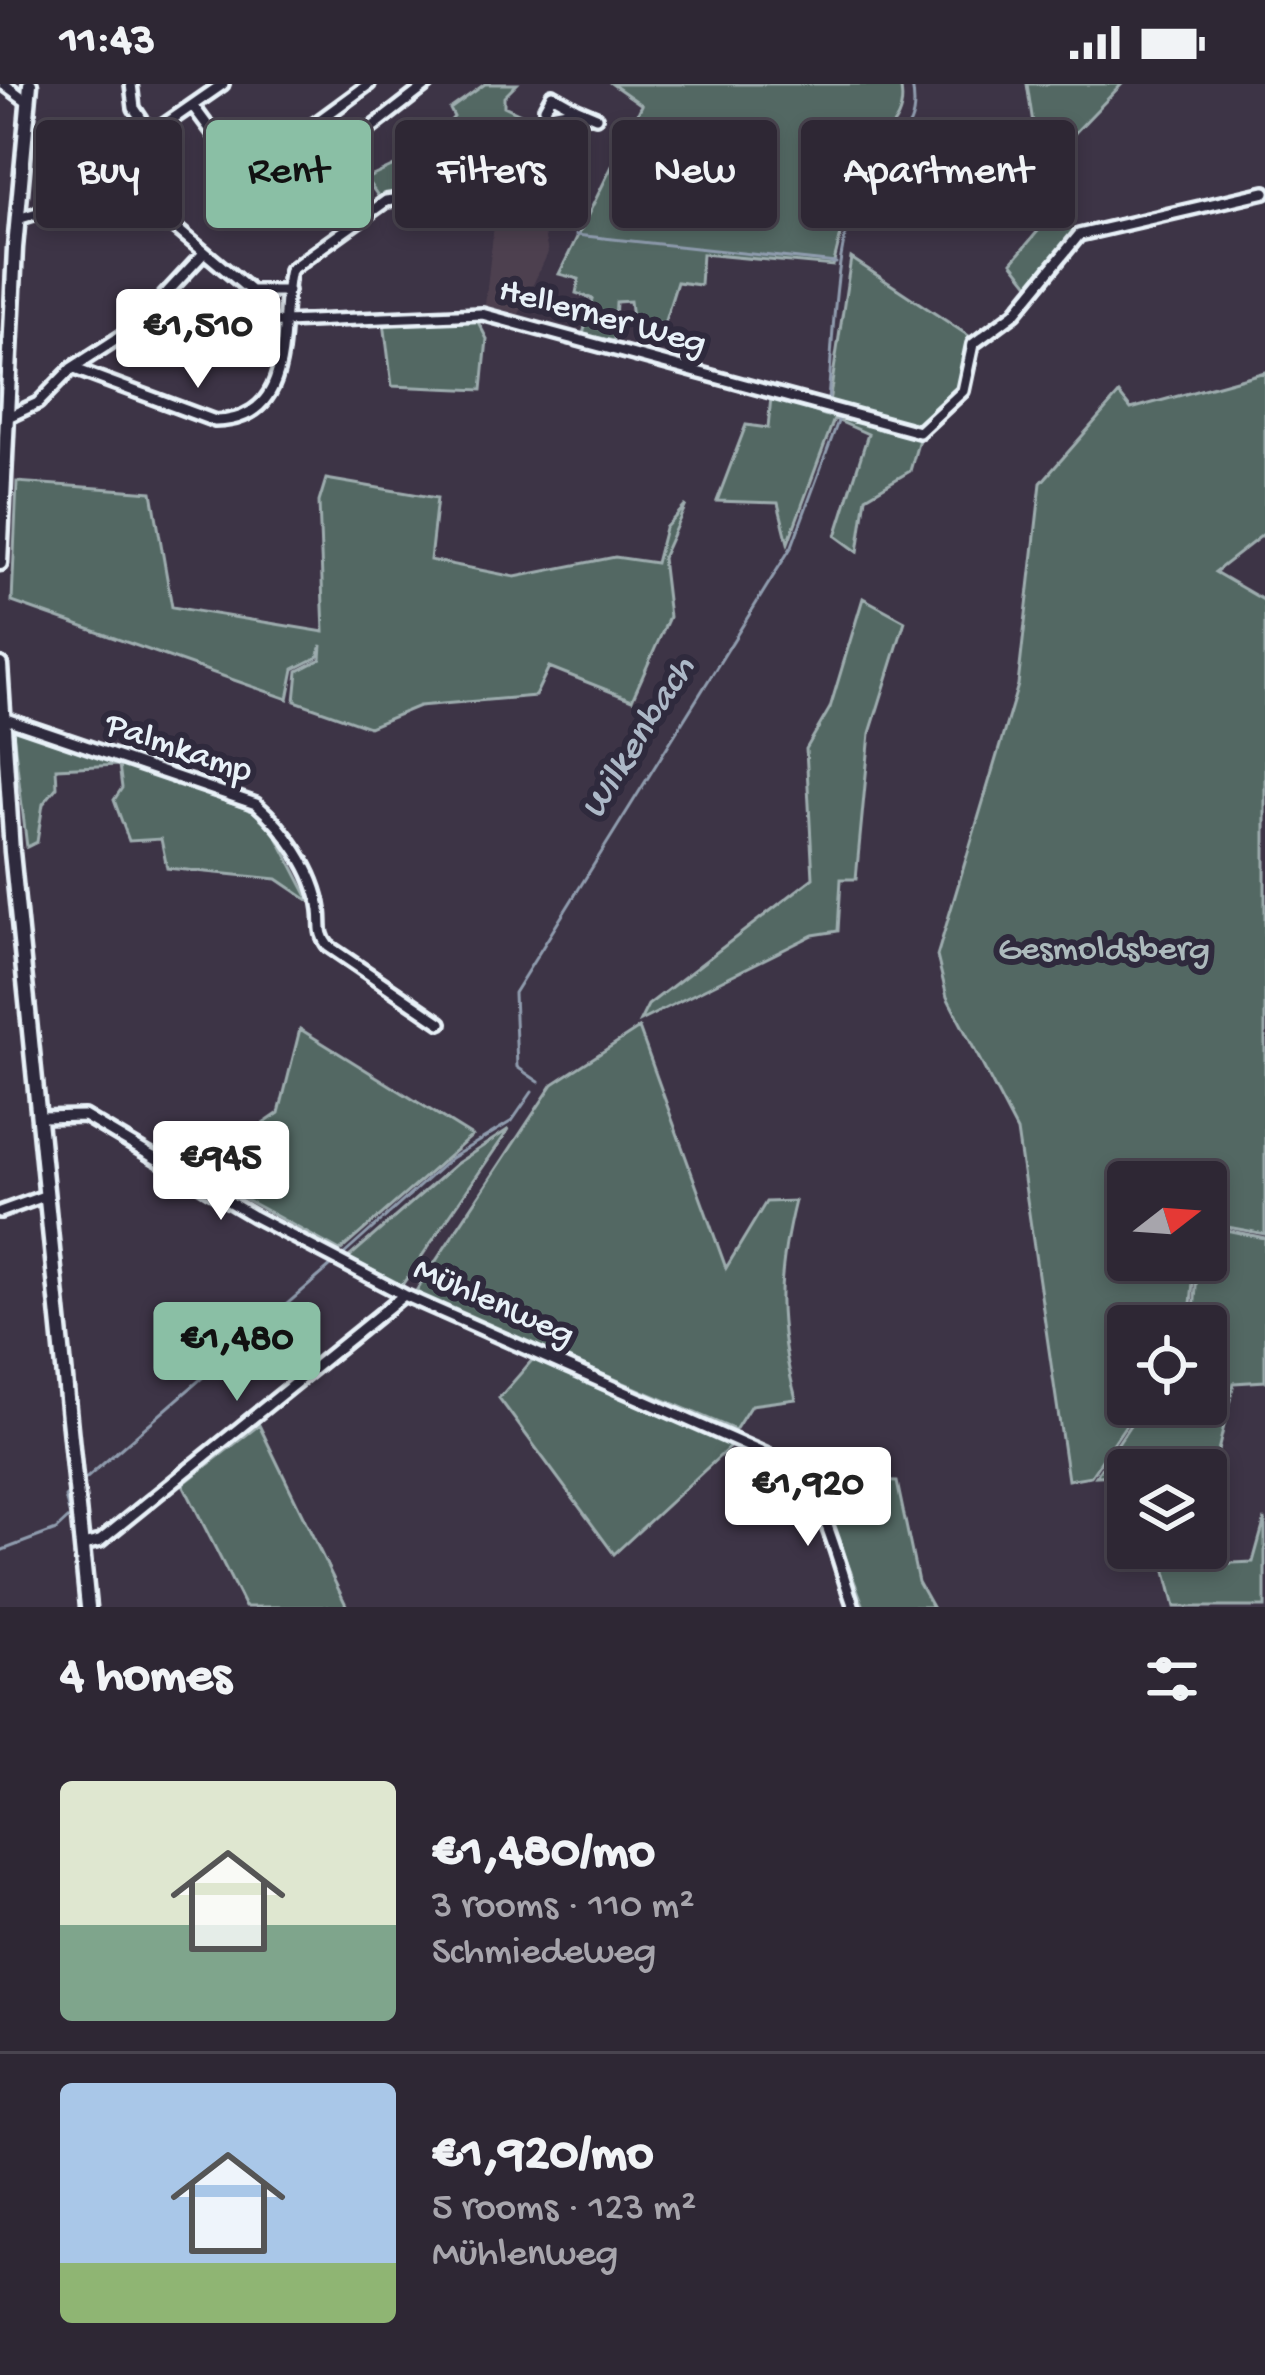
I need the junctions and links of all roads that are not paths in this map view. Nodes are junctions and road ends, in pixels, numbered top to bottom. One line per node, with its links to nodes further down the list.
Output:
1 (4, 84): 7 (street)
2 (30, 84): 7 (street)
3 (131, 84): 13 (street)
4 (223, 84): 8 (street)
5 (369, 84): 10 (street)
6 (428, 84): 19 (street)
7 (27, 101): 23 (street)
8 (193, 106): 14 (street); 18 (street)
9 (577, 109): 11 (street); 11 (street); 12 (street)
10 (327, 115): 15 (street); 16 (street)
11 (546, 115): 17 (street)
12 (596, 117)
13 (142, 120)
14 (173, 120)
15 (320, 120)
16 (331, 120)
17 (547, 120)
18 (206, 123)
19 (371, 129)
20 (1265, 191): 27 (street, Hellerner Weg)
21 (395, 200): 26 (street)
22 (36, 208): 23 (street)
23 (18, 219): 30 (street)
24 (175, 228): 25 (street)
25 (204, 253): 26 (street); 28 (street)
26 (288, 291): 27 (street)
27 (289, 319): 28 (street, Hellerner Weg); 29 (street)
28 (134, 328): 29 (street, Hellerner Weg)
29 (72, 368): 30 (street, Hellerner Weg)
30 (5, 424): 31 (street)
31 (0, 563)
32 (0, 664): 33 (street)
33 (1, 718): 34 (street); 35 (street, Palmkamp)
34 (3, 775): 36 (street)
35 (441, 1023)
36 (40, 1117): 37 (street); 39 (street, Mühlenweg)
37 (47, 1195): 38 (street); 40 (street)
38 (0, 1212)
39 (404, 1295): 40 (street); 42 (street, Mühlenweg)
40 (83, 1545): 41 (street)
41 (88, 1607)
42 (854, 1607)

